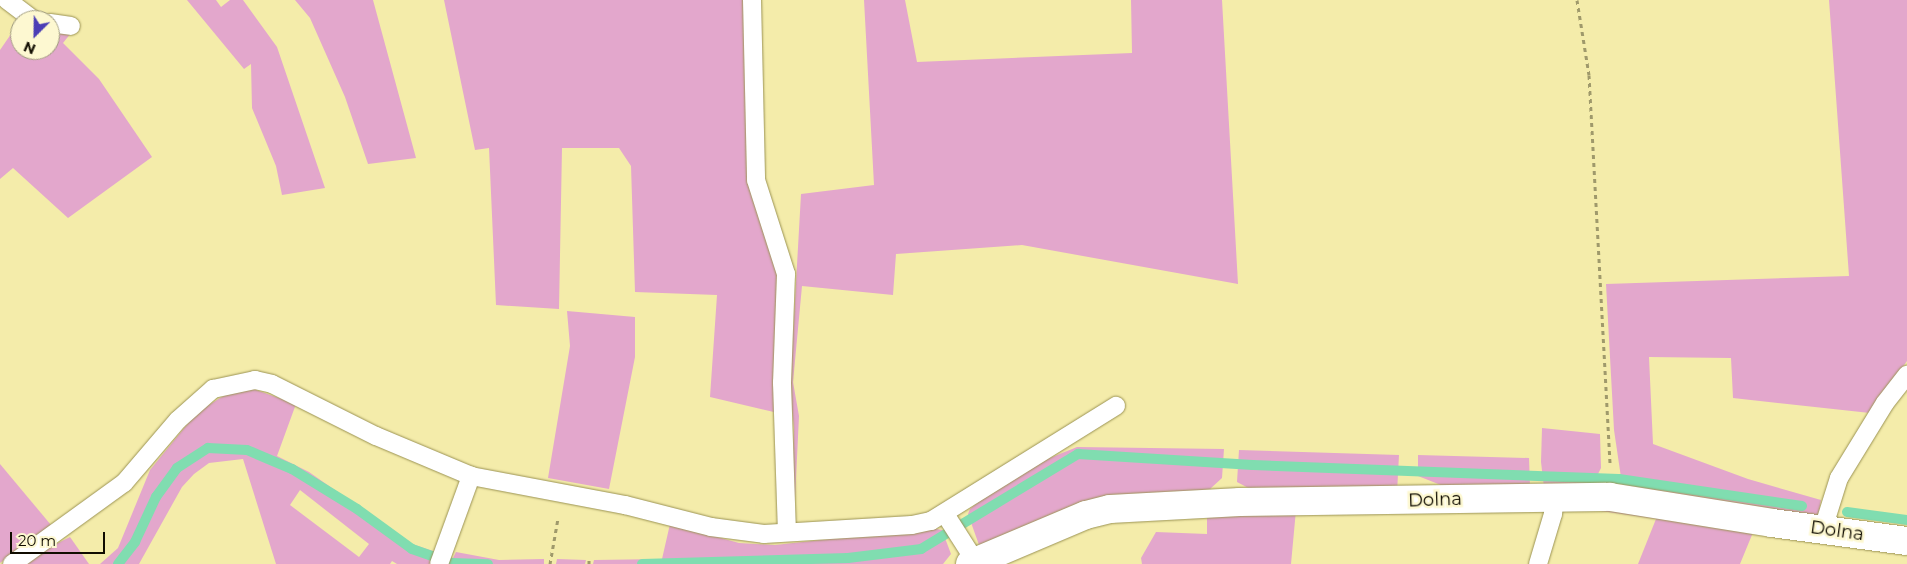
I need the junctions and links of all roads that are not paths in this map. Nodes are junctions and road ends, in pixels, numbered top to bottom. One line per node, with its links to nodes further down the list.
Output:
1 (7, 0): 3 (lane)
2 (752, 0): 12 (lane)
3 (20, 10)
4 (60, 24): 5 (lane)
5 (71, 26)
6 (1907, 375): 11 (lane)
7 (1116, 406): 10 (lane)
8 (471, 476): 12 (lane); 15 (lane); 16 (lane)
9 (1555, 495): 11 (street, Dolna); 14 (street, Dolna); 17 (lane)
10 (945, 514): 12 (lane); 14 (lane)
11 (1823, 529): 13 (street, Dolna)
12 (787, 532)
13 (1907, 541)
14 (972, 559)
15 (12, 564)
16 (439, 564)
17 (1538, 564)

